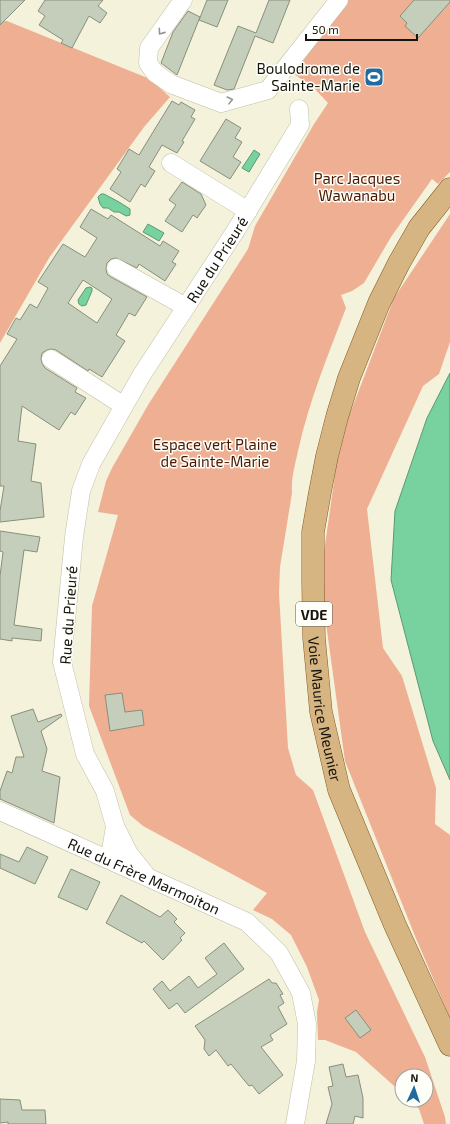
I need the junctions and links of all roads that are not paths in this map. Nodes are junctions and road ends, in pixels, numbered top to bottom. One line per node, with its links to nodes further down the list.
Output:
1 (183, 0): 2 (street, one-way to 2)
2 (339, 0)
3 (299, 109): 6 (street, Rue du Prieuré)
4 (171, 162): 6 (street, Rue du Prieuré)
5 (450, 189): 15 (main road, Voie Maurice Meunier / VDE)
6 (248, 211): 8 (street, Rue du Prieuré)
7 (116, 268): 8 (street, Rue du Prieuré)
8 (186, 307): 10 (street, Rue du Prieuré)
9 (51, 359): 10 (street)
10 (124, 406): 12 (street, Rue du Prieuré)
11 (0, 811): 13 (street, Rue du Frère Marmoiton)
12 (115, 826): 13 (street, Rue du Prieuré); 14 (street, Rue du Prieuré)
13 (105, 858): 14 (street, Rue du Frère Marmoiton)
14 (149, 879): 16 (street, Rue du Frère Marmoiton)
15 (450, 1044)
16 (295, 1124)

